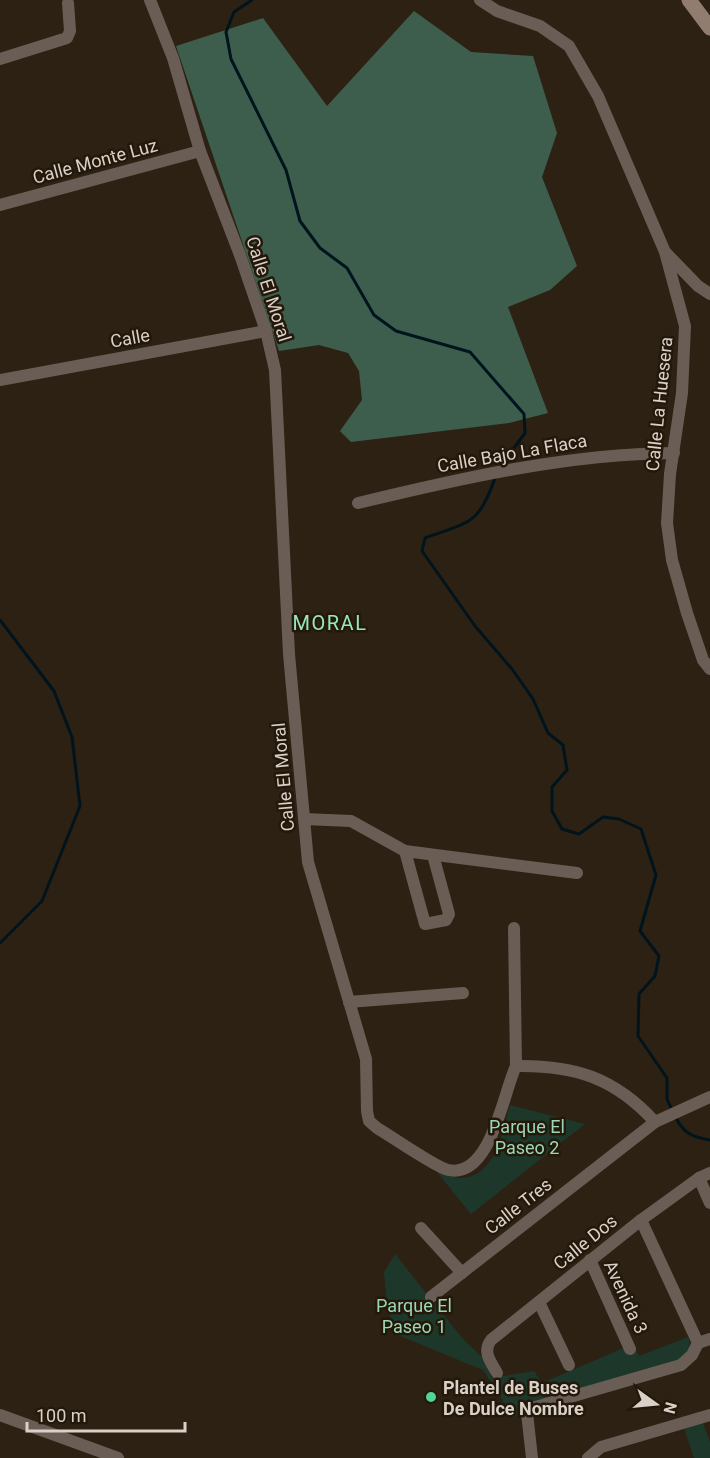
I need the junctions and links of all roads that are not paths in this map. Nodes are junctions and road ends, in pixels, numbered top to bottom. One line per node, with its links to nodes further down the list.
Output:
1 (150, 0): 7 (street, Calle El Moral)
2 (480, 0): 9 (street, Calle La Huesera)
3 (689, 0): 5 (main road)
4 (68, 3): 6 (street)
5 (710, 28)
6 (0, 59)
7 (200, 151): 8 (street, Calle Monte Luz); 11 (street, Calle El Moral)
8 (0, 205)
9 (665, 252): 10 (street); 13 (street, Calle La Huesera)
10 (710, 294)
11 (266, 331): 12 (street, Calle); 16 (street, Calle El Moral)
12 (0, 380)
13 (674, 453): 14 (street, Calle Bajo La Flaca); 15 (street, Calle La Huesera)
14 (358, 503)
15 (710, 669)
16 (304, 819): 17 (street); 22 (street, Calle El Moral)
17 (405, 851): 18 (street); 18 (street)
18 (434, 855): 19 (street)
19 (577, 873)
20 (514, 928): 23 (street)
21 (463, 993): 22 (street)
22 (349, 1002): 23 (street, Calle El Moral)
23 (516, 1066): 25 (street)
24 (710, 1097): 25 (street)
25 (655, 1122): 31 (street, Calle Tres)
26 (704, 1175): 27 (street); 28 (street, Calle Dos)
27 (710, 1203)
28 (641, 1220): 30 (street, Calle Dos); 34 (street)
29 (421, 1228): 31 (street)
30 (590, 1260): 33 (street, Calle Dos); 35 (street, Avenida 3)
31 (462, 1273): 32 (street, Calle Tres)
32 (431, 1297)
33 (539, 1302): 36 (street); 37 (street, Calle Dos)
34 (704, 1341): 41 (street)
35 (630, 1349)
36 (569, 1365)
37 (497, 1373)
38 (0, 1415): 40 (street)
39 (710, 1415): 42 (street)
40 (117, 1458)
41 (532, 1458)
42 (588, 1458)

